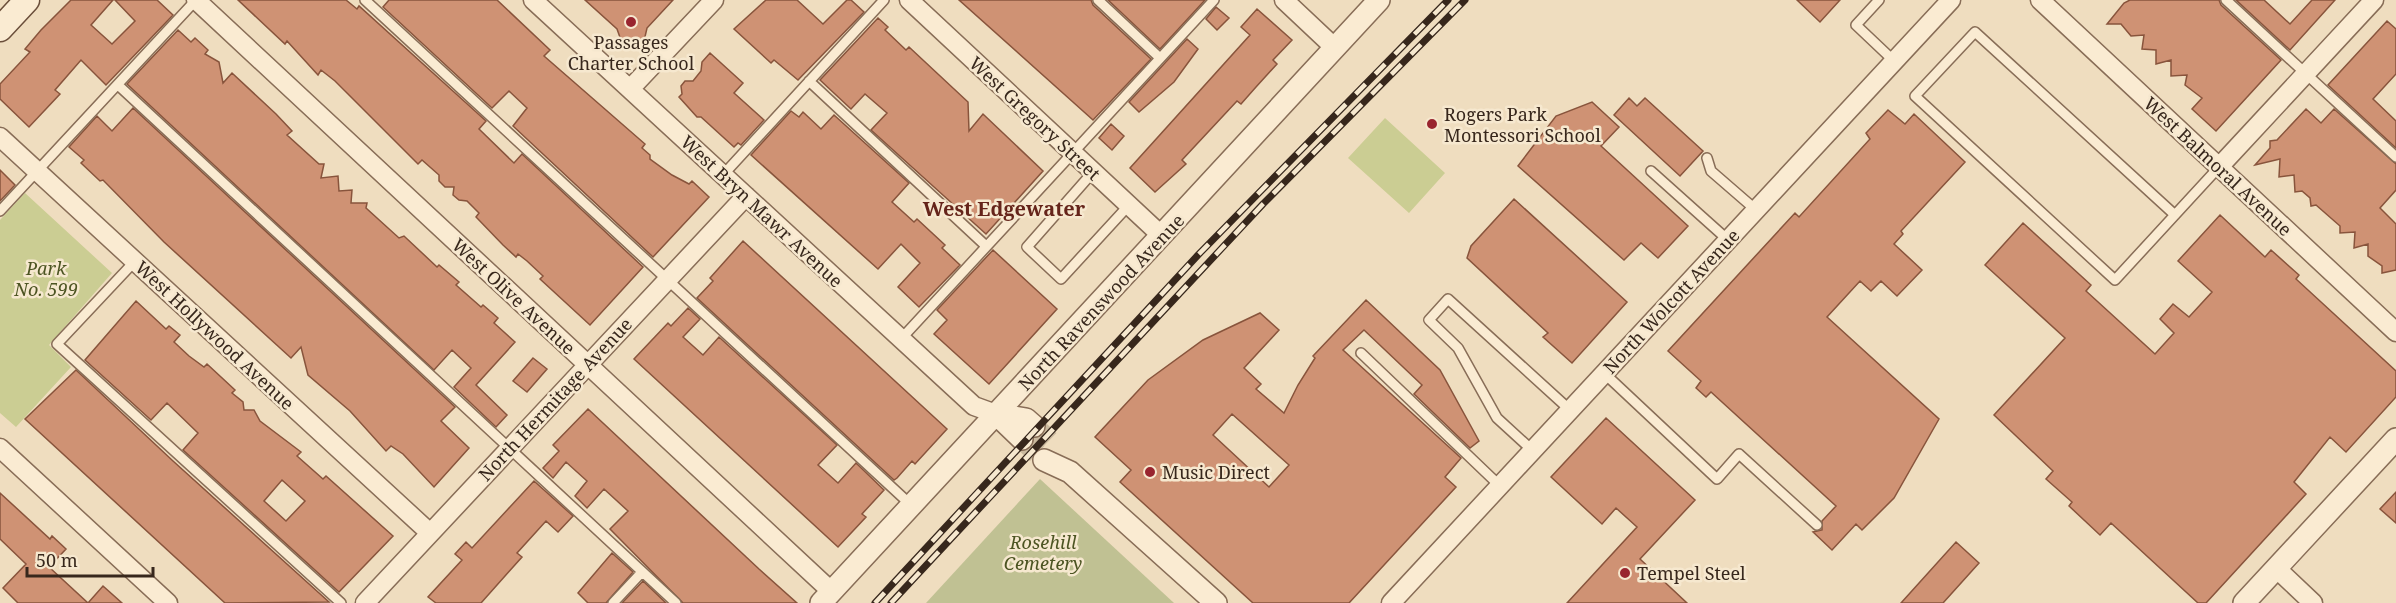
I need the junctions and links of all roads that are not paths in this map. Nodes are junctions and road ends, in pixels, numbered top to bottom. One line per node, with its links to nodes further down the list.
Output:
1 (27, 0): 17 (main road)
2 (196, 0): 23 (lane); 47 (street, West Olive Avenue)
3 (365, 0): 43 (lane)
4 (533, 0): 24 (street, West Bryn Mawr Avenue)
5 (714, 0): 24 (street)
6 (884, 0): 22 (lane)
7 (909, 0): 26 (street, West Gregory Street)
8 (1098, 0): 19 (lane)
9 (1214, 0): 19 (lane)
10 (1284, 0): 18 (street)
11 (1379, 0): 18 (street, North Ravenswood Avenue)
12 (1879, 0): 20 (lane)
13 (1951, 0): 20 (street, North Wolcott Avenue)
14 (2040, 0): 29 (street, West Balmoral Avenue)
15 (2226, 0): 21 (lane)
16 (2374, 0): 21 (street)
17 (0, 30)
18 (1335, 48): 39 (street, North Ravenswood Avenue)
19 (1160, 58): 26 (lane)
20 (1894, 61): 36 (street, North Wolcott Avenue)
21 (2306, 73): 27 (lane); 29 (street)
22 (809, 81): 33 (lane); 41 (lane)
23 (117, 85): 31 (lane); 54 (lane)
24 (630, 89): 33 (street, West Bryn Mawr Avenue)
25 (0, 137): 31 (street, West Hollywood Avenue)
26 (1073, 153): 32 (street, West Gregory Street); 41 (lane)
27 (2396, 157)
28 (1707, 158): 36 (lane)
29 (2219, 167): 38 (lane); 44 (street, West Balmoral Avenue)
30 (1651, 171): 40 (lane)
31 (37, 172): 37 (lane); 42 (street, West Hollywood Avenue)
32 (1093, 172): 35 (street, West Gregory Street); 35 (lane)
33 (723, 175): 34 (street, West Bryn Mawr Avenue)
34 (746, 196): 43 (street, North Hermitage Avenue); 45 (street, West Bryn Mawr Avenue)
35 (1129, 205): 39 (street, West Gregory Street)
36 (1756, 210): 40 (street, North Wolcott Avenue)
37 (0, 212)
38 (2175, 215): 38 (lane)
39 (1162, 236): 50 (street, North Ravenswood Avenue)
40 (1728, 240): 48 (street, North Wolcott Avenue)
41 (986, 246): 45 (lane)
42 (135, 261): 60 (street, West Hollywood Avenue); 65 (lane)
43 (667, 280): 47 (street, North Hermitage Avenue); 58 (lane)
44 (2396, 332)
45 (901, 339): 50 (street, West Bryn Mawr Avenue)
46 (1361, 352): 57 (lane)
47 (588, 365): 54 (street, North Hermitage Avenue); 63 (street, West Olive Avenue)
48 (1604, 373): 49 (street, North Wolcott Avenue); 59 (lane)
49 (1570, 410): 55 (street, North Wolcott Avenue); 55 (lane)
50 (996, 414): 51 (street, West Bryn Mawr Avenue); 58 (street, North Ravenswood Avenue)
51 (1028, 433)
52 (2396, 439): 61 (street)
53 (0, 448): 64 (street)
54 (509, 449): 60 (street, North Hermitage Avenue); 62 (lane)
55 (1532, 450): 57 (street, North Wolcott Avenue)
56 (1050, 454): 69 (street)
57 (1500, 486): 70 (street, North Wolcott Avenue)
58 (911, 505): 63 (street, North Ravenswood Avenue)
59 (1816, 525)
60 (430, 533): 66 (street, North Hermitage Avenue)
61 (2276, 568): 71 (street); 72 (street)
62 (642, 572): 67 (lane); 68 (lane)
63 (826, 597)
64 (168, 603)
65 (341, 603)
66 (364, 603)
67 (613, 603)
68 (676, 603)
69 (1216, 603)
70 (1391, 603)
71 (2244, 603)
72 (2313, 603)

